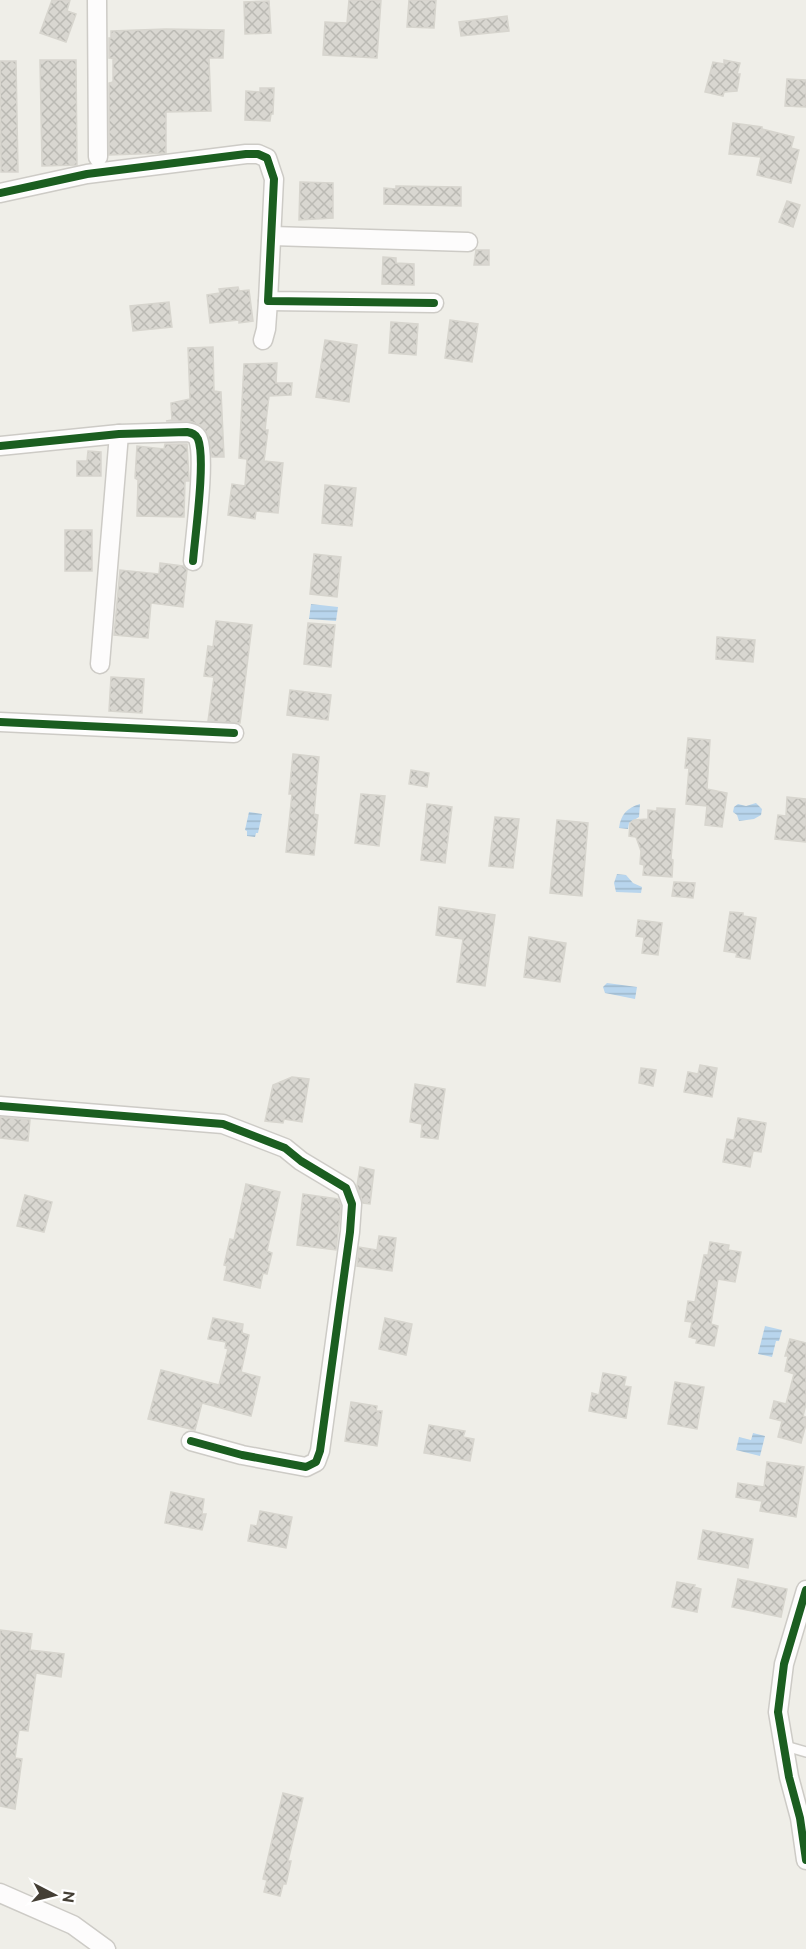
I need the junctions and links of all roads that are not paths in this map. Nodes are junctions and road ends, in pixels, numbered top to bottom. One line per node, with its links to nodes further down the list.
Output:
1 (97, 0): 2 (street)
2 (98, 157)
3 (0, 193): 4 (street)
4 (272, 236): 5 (street); 6 (street)
5 (468, 242)
6 (267, 301): 7 (street); 8 (street)
7 (434, 303)
8 (263, 340)
9 (119, 434): 10 (street); 11 (street); 12 (street)
10 (0, 446)
11 (193, 561)
12 (100, 664)
13 (0, 722): 14 (street)
14 (234, 733)
15 (0, 1106): 16 (street)
16 (191, 1442)
17 (806, 1590): 18 (street)
18 (782, 1745): 19 (lane); 20 (street)
19 (806, 1752)
20 (806, 1860)
21 (0, 1893): 22 (street)
22 (106, 1949)

